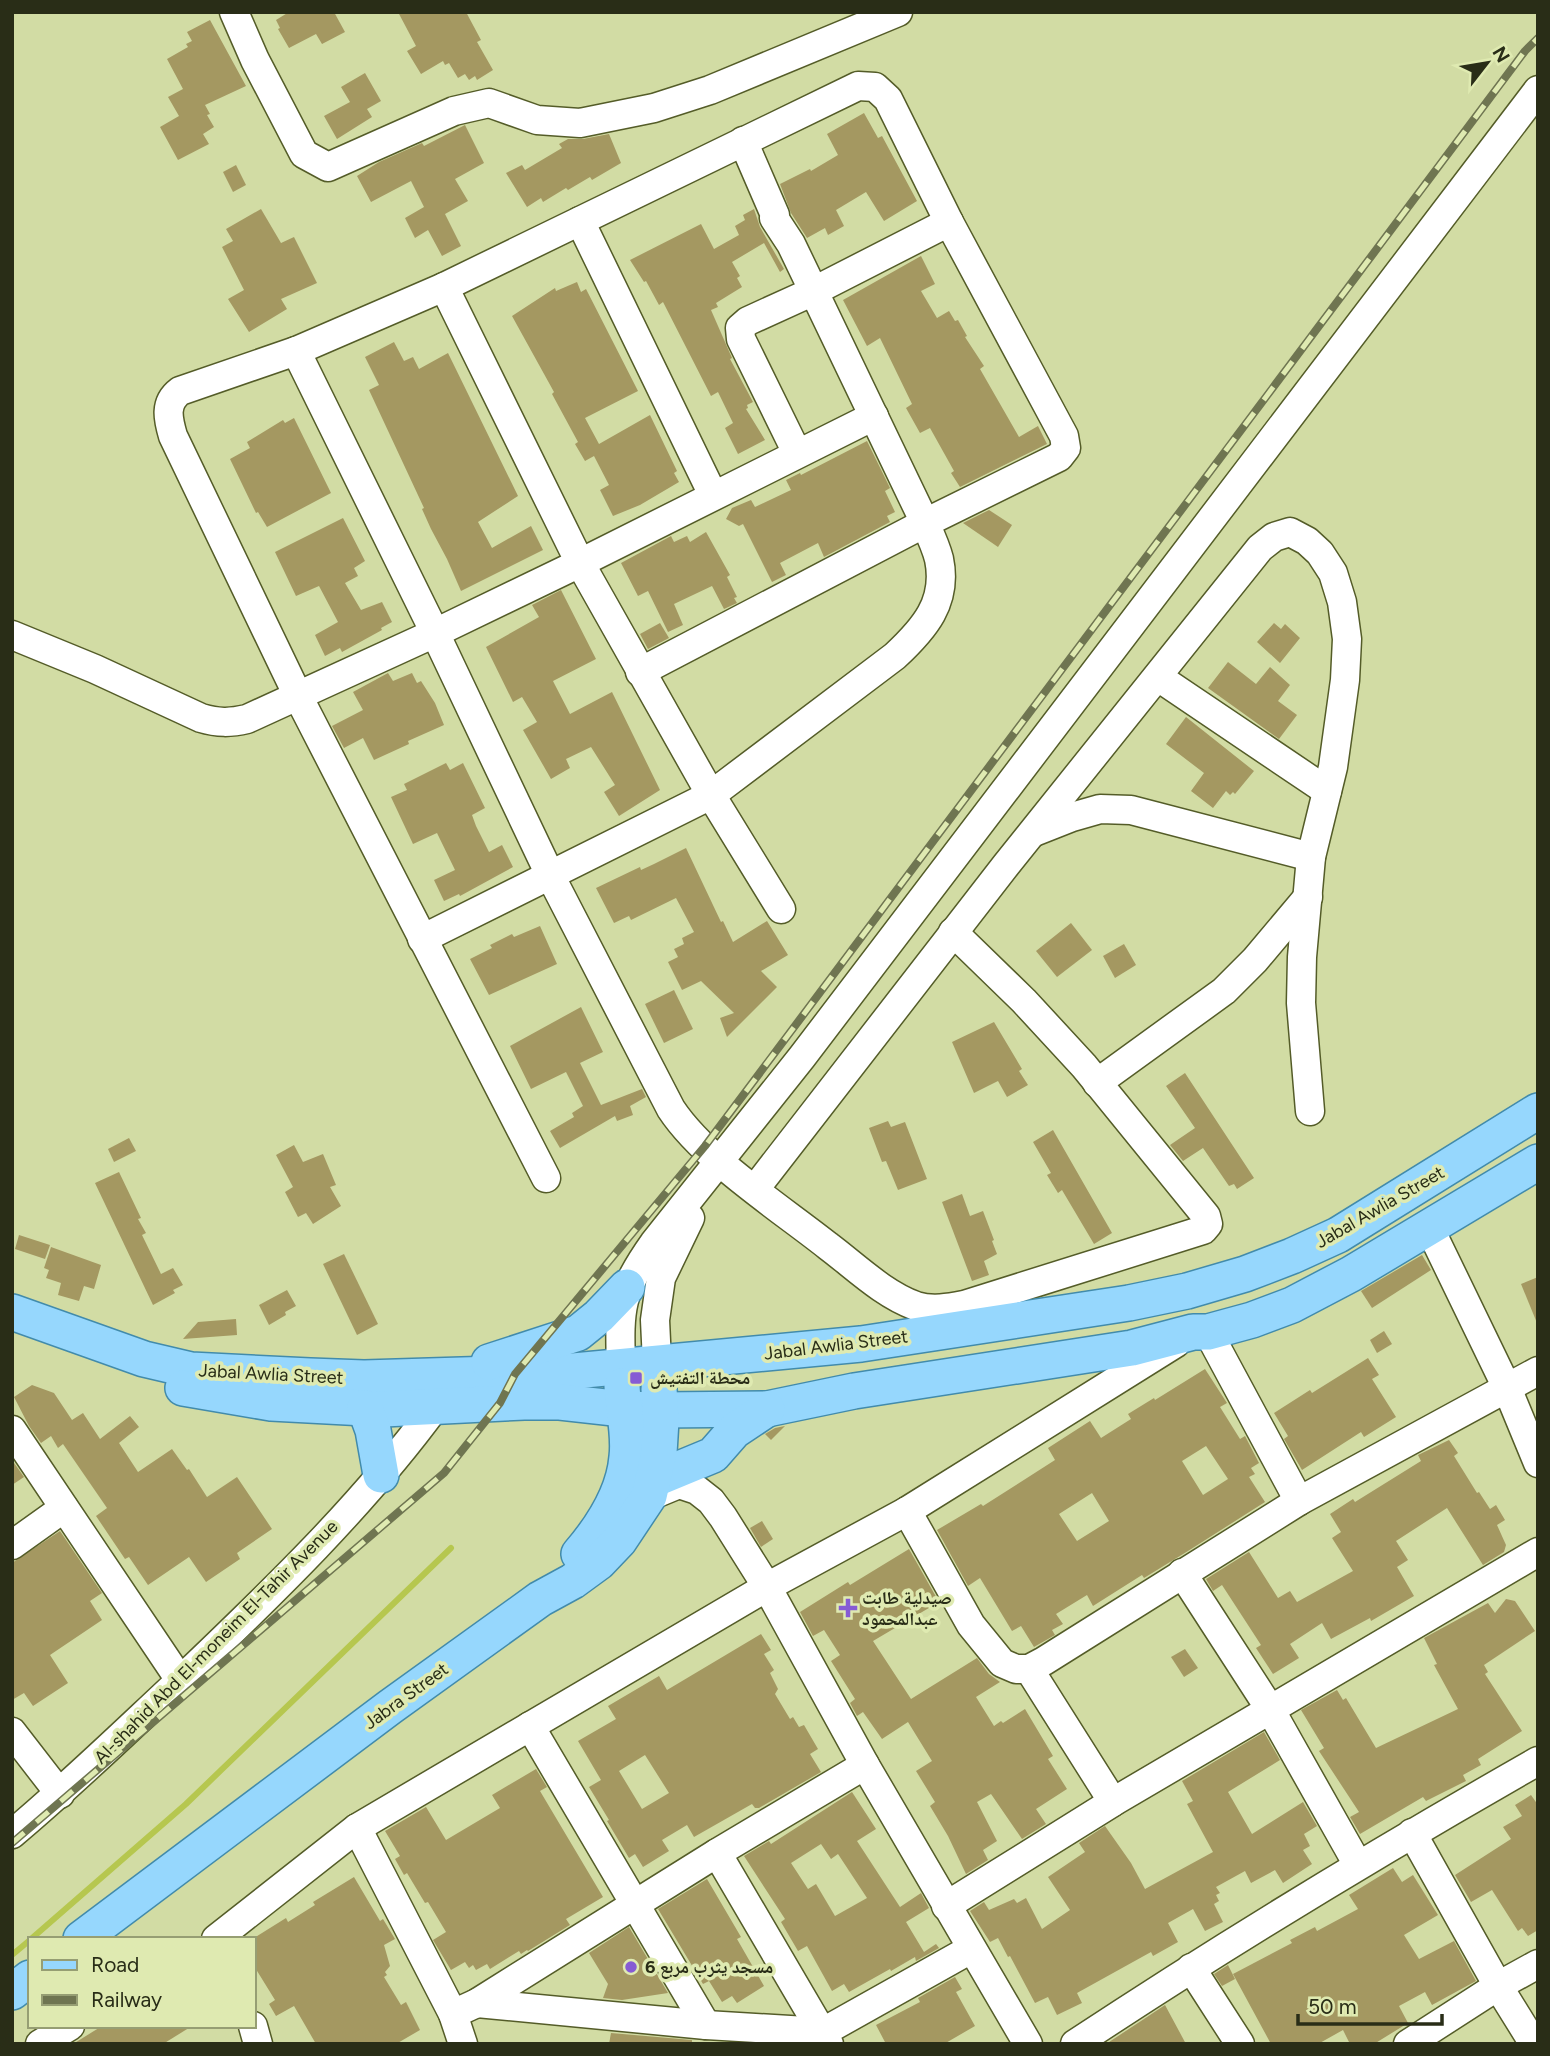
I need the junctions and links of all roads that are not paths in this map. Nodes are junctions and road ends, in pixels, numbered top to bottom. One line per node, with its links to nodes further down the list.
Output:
1 (234, 12): 2 (street)
2 (898, 12)
3 (1538, 90): 33 (street)
4 (743, 141): 5 (street); 6 (street); 8 (street)
5 (580, 222): 7 (street); 12 (street)
6 (949, 222): 8 (street); 13 (street)
7 (444, 288): 9 (street); 14 (street)
8 (814, 291): 10 (street); 11 (street)
9 (296, 351): 15 (street); 19 (street)
10 (874, 416): 11 (street); 13 (street)
11 (797, 453): 12 (street)
12 (713, 495): 14 (street)
13 (925, 523): 17 (street); 21 (street)
14 (580, 563): 15 (street); 17 (street)
15 (435, 633): 19 (street); 24 (street)
16 (12, 635): 19 (street)
17 (640, 672): 21 (street)
18 (1158, 677): 20 (street); 20 (street); 22 (street)
19 (298, 696): 28 (street)
20 (1327, 791): 23 (street)
21 (711, 795): 24 (street); 26 (street)
22 (1031, 834): 23 (street); 27 (street)
23 (1311, 857): 25 (street)
24 (551, 877): 28 (street); 33 (street)
25 (1308, 897): 29 (street); 30 (street)
26 (781, 909)
27 (953, 932): 29 (street); 35 (street)
28 (422, 939): 34 (street)
29 (1097, 1083): 35 (street)
30 (1310, 1111)
31 (1538, 1111): 41 (main road, Jabal Awlia Street)
32 (1538, 1162): 36 (main road, Jabal Awlia Street)
33 (717, 1165): 35 (street); 37 (street); 41 (street)
34 (546, 1178)
35 (755, 1189)
36 (1429, 1227): 39 (main road, Jabal Awlia Street); 45 (street)
37 (627, 1287): 42 (street); 44 (main road)
38 (12, 1312): 44 (main road, Jabal Awlia Street)
39 (1201, 1332): 50 (main road, Jabal Awlia Street); 56 (street); 58 (street)
40 (12, 1337): 48 (main road, Jabal Awlia Street)
41 (657, 1362): 42 (main road, Jabal Awlia Street); 51 (main road)
42 (621, 1365): 44 (main road, Jabal Awlia Street); 49 (main road)
43 (1538, 1371): 45 (street)
44 (413, 1375)
45 (1507, 1388): 53 (street); 56 (street)
46 (560, 1402): 47 (main road, Jabal Awlia Street); 49 (main road, Jabal Awlia Street); 55 (main road)
47 (435, 1407): 48 (main road, Jabal Awlia Street); 54 (street, Al-shahid Abd El-moneim El-Tahir Avenue)
48 (365, 1408): 54 (main road)
49 (623, 1409): 51 (main road, Jabal Awlia Street); 55 (main road)
50 (767, 1409): 51 (main road, Jabal Awlia Street); 55 (main road)
51 (660, 1410): 55 (main road)
52 (12, 1430): 57 (street)
53 (1538, 1463)
54 (381, 1475): 64 (street, Al-shahid Abd El-moneim El-Tahir Avenue)
55 (643, 1484): 62 (street); 79 (main road, Jabra Street)
56 (1300, 1501): 61 (street)
57 (64, 1508): 59 (street); 64 (street)
58 (907, 1511): 62 (street); 63 (street)
59 (12, 1545)
60 (1538, 1552): 65 (street)
61 (1182, 1573): 63 (street); 65 (street)
62 (767, 1587): 66 (street); 69 (street)
63 (1028, 1669): 71 (street)
64 (180, 1680): 70 (street, Al-shahid Abd El-moneim El-Tahir Avenue)
65 (1270, 1709): 71 (street); 76 (street)
66 (530, 1726): 72 (street); 77 (street)
67 (12, 1732): 70 (street)
68 (1538, 1761): 74 (street)
69 (865, 1765): 75 (street); 78 (street)
70 (60, 1794): 73 (street, Al-shahid Abd El-moneim El-Tahir Avenue)
71 (1113, 1802): 78 (street)
72 (357, 1828): 80 (street); 87 (street)
73 (12, 1833)
74 (1412, 1833): 76 (street); 85 (street)
75 (717, 1853): 77 (street); 90 (street)
76 (1358, 1865): 83 (street)
77 (636, 1903): 87 (street); 88 (street)
78 (946, 1906): 81 (street)
79 (84, 1937)
80 (219, 1937)
81 (971, 1949): 90 (street); 93 (street)
82 (1538, 1964): 85 (street)
83 (1191, 1968): 94 (street); 95 (street)
84 (28, 1980): 86 (main road)
85 (1498, 1986): 96 (street); 97 (street)
86 (12, 1992)
87 (465, 2008): 88 (street); 92 (street)
88 (706, 2025): 90 (street)
89 (67, 2028): 91 (street)
90 (826, 2038)
91 (40, 2044)
92 (463, 2044)
93 (1028, 2044)
94 (1075, 2044)
95 (1240, 2044)
96 (1408, 2044)
97 (1534, 2044)

